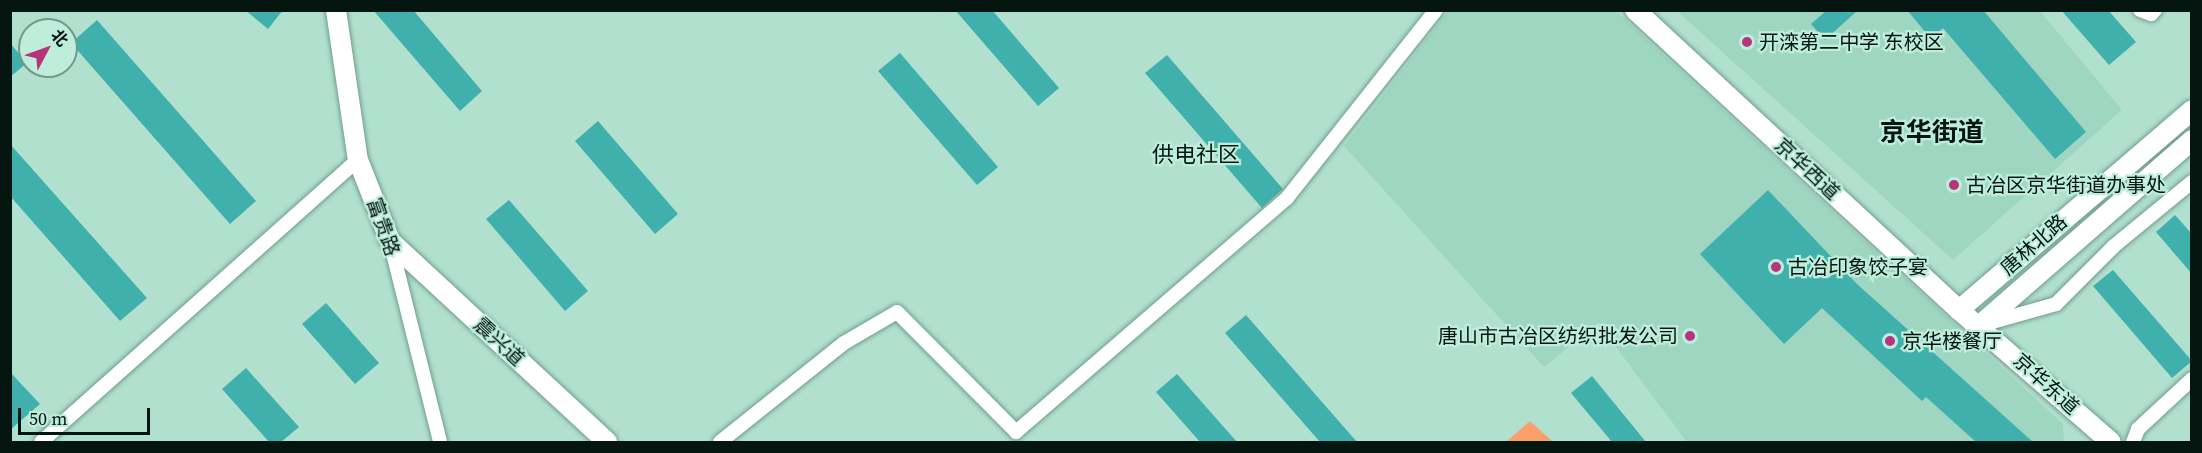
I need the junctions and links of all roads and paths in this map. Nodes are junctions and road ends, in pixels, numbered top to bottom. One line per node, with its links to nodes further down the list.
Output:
1 (336, 10): 8 (main road, 富贵路)
2 (1436, 10): 17 (street)
3 (1635, 10): 11 (main road, 京华西道)
4 (2140, 10): 5 (street)
5 (2155, 10)
6 (2192, 110): 11 (main road, 唐林北路)
7 (2192, 140): 12 (main road, 唐林北路)
8 (358, 160): 10 (main road, 富贵路); 14 (street)
9 (2192, 182): 12 (street)
10 (390, 241): 15 (street, 富贵路); 16 (main road, 震兴道)
11 (1959, 310): 12 (main road, 京华西道)
12 (1980, 325): 18 (main road, 京华东道)
13 (2192, 379): 19 (street)
14 (40, 442)
15 (440, 442)
16 (607, 442)
17 (720, 442)
18 (2111, 442)
19 (2133, 442)

